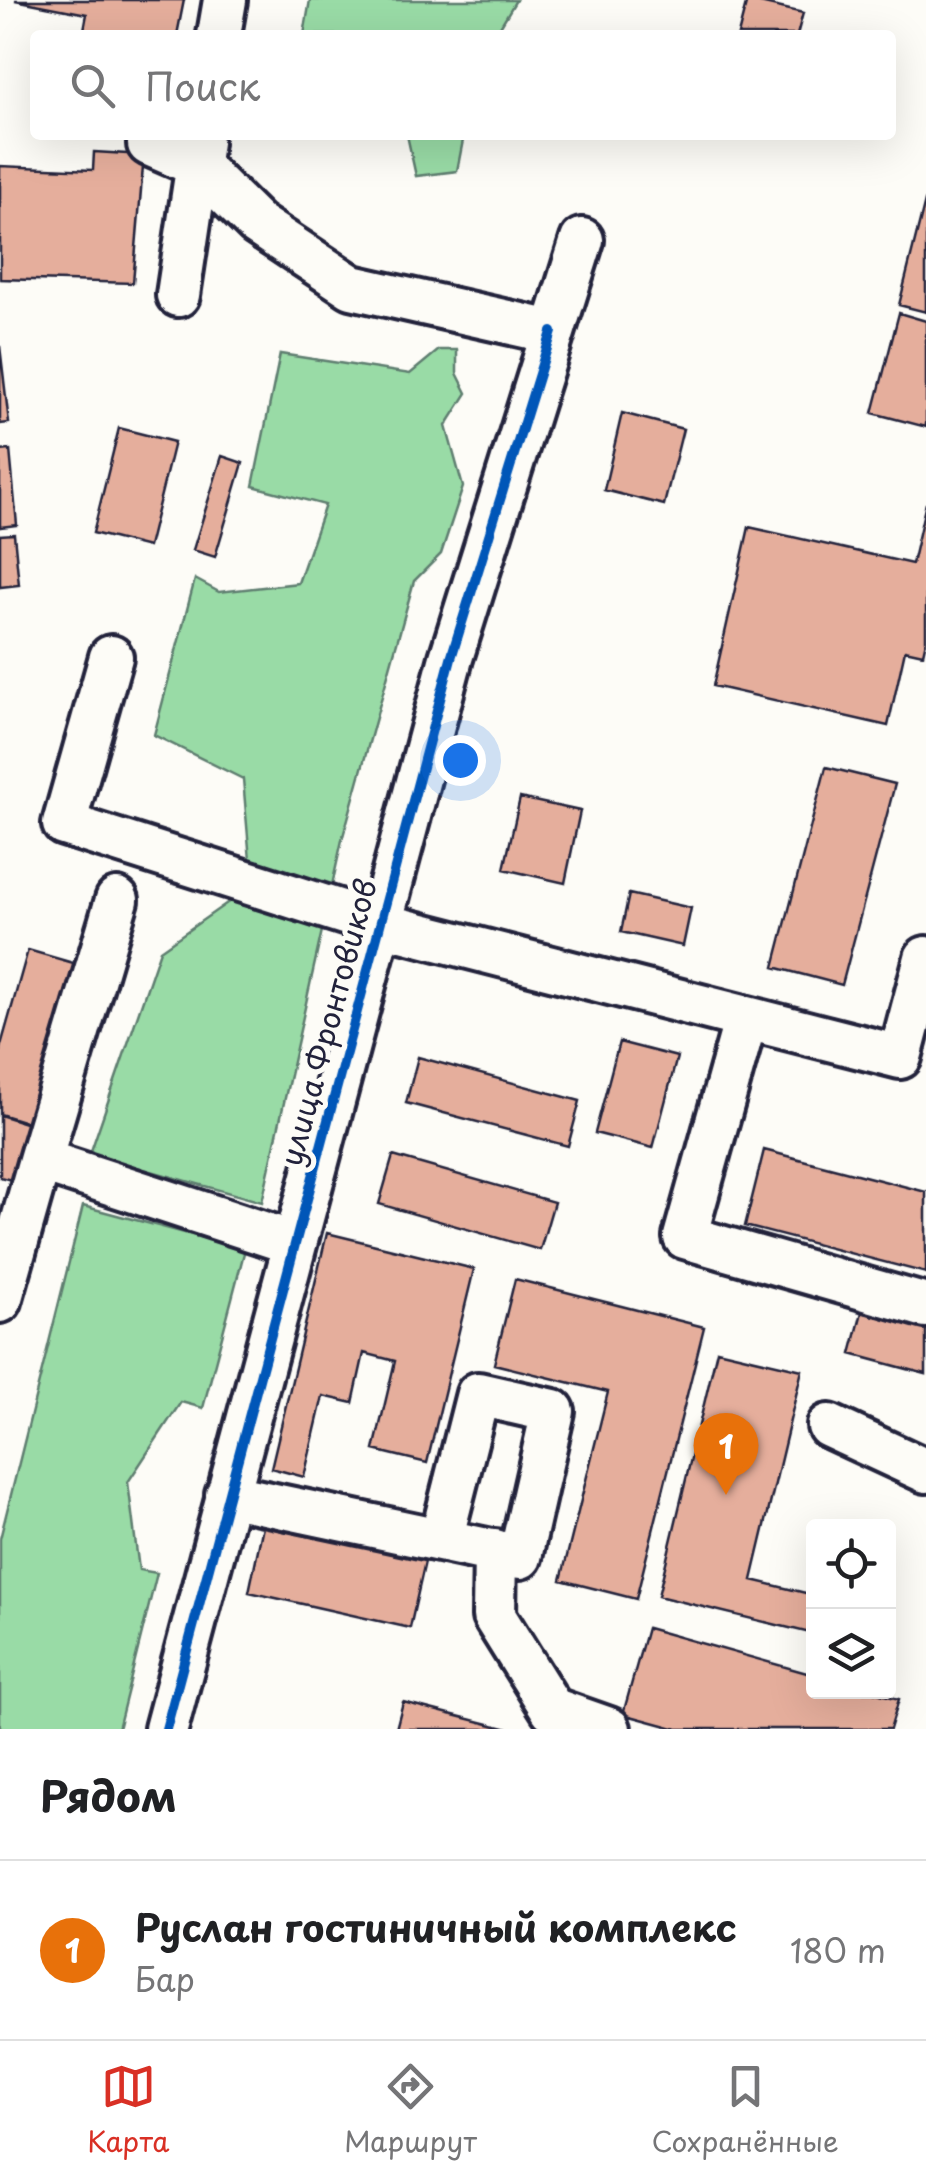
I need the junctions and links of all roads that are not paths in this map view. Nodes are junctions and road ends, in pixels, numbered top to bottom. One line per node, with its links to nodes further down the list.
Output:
1 (226, 0): 2 (street)
2 (221, 30)
3 (150, 144): 4 (street)
4 (200, 150): 6 (street); 7 (street)
5 (582, 240): 7 (street, улица Фронтовиков)
6 (178, 295)
7 (552, 332): 10 (street, улица Фронтовиков)
8 (111, 657): 10 (street)
9 (117, 900): 13 (street)
10 (379, 924): 12 (street); 14 (street, улица Фронтовиков)
11 (926, 958): 12 (street)
12 (746, 1018): 16 (street)
13 (40, 1160): 14 (street); 15 (street)
14 (294, 1244): 19 (street, улица Фронтовиков)
15 (0, 1301)
16 (926, 1306)
17 (829, 1426): 18 (street)
18 (926, 1470)
19 (227, 1495): 20 (street); 22 (street, улица Фронтовиков)
20 (441, 1540): 21 (street); 21 (street)
21 (494, 1552): 23 (street)
22 (166, 1729)
23 (609, 1729)

